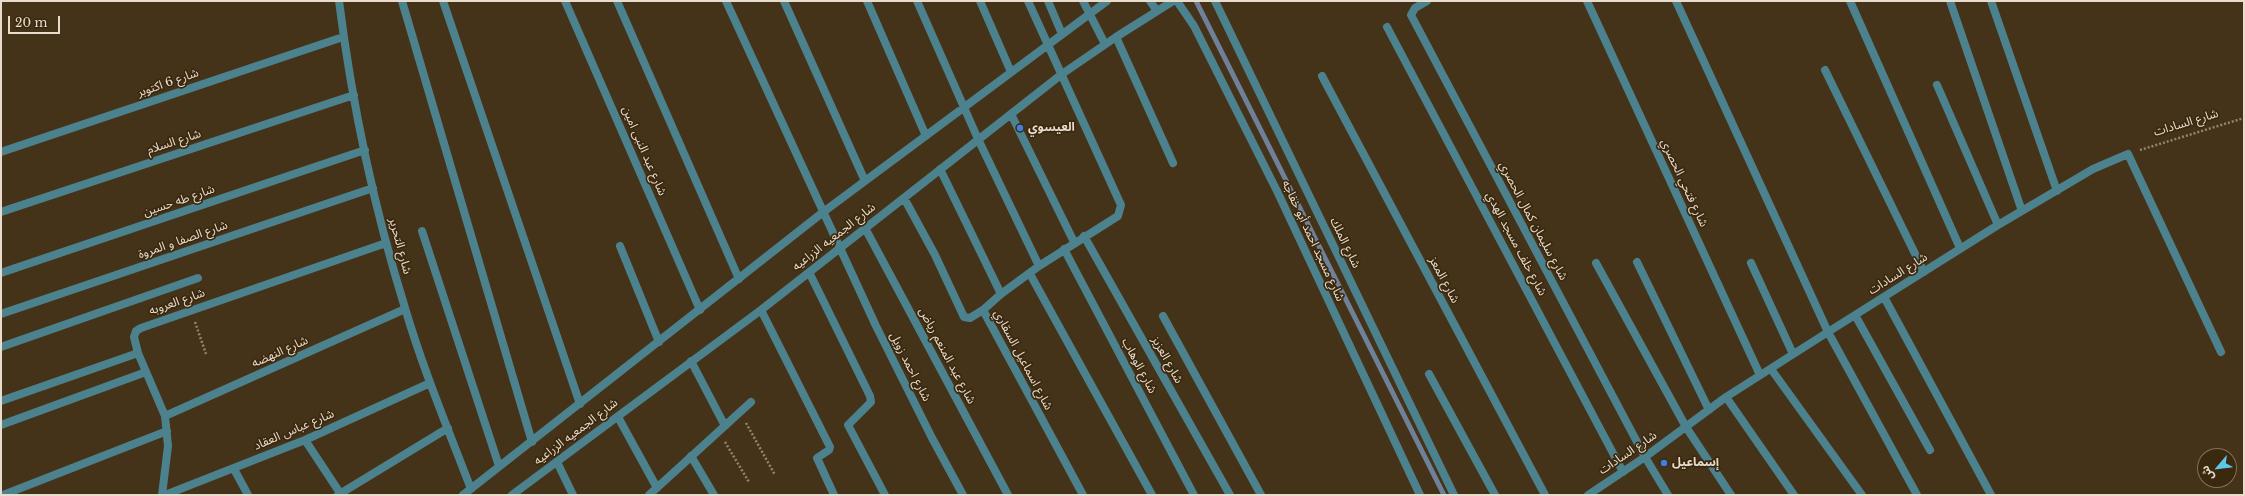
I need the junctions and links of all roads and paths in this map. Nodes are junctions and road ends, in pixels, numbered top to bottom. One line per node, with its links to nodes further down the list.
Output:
1 (338, 1): 29 (street, شارع التحرير)
2 (402, 1): 113 (street)
3 (443, 1): 102 (street)
4 (566, 1): 80 (street, شارع عبد النبى امين)
5 (616, 1): 75 (street)
6 (726, 1): 55 (street, شارع احمد زويل)
7 (784, 1): 49 (street)
8 (867, 1): 42 (street)
9 (917, 1): 39 (street)
10 (980, 1): 34 (street)
11 (1028, 1): 31 (street)
12 (1048, 1): 28 (street)
13 (1083, 1): 26 (street)
14 (1107, 1): 26 (street, شارع الجمعيه الزراعيه)
15 (1150, 1): 25 (street)
16 (1174, 1): 25 (street, شارع الجمعيه الزراعيه)
17 (1177, 1): 145 (street, شارع مسجد احمد أبو خفاجه)
18 (1215, 1): 146 (street, شارع الملك)
19 (1587, 1): 97 (street, شارع فتحي الحصري)
20 (1676, 1): 86 (street)
21 (1850, 1): 64 (street)
22 (1950, 1): 53 (street)
23 (1991, 1): 51 (street)
24 (1424, 2): 116 (street, شارع سليمان كمال الحصري)
25 (1157, 11): 30 (street, شارع الجمعيه الزراعيه)
26 (1088, 14): 28 (street, شارع الجمعيه الزراعيه); 32 (street)
27 (1387, 28): 120 (street, شارع خلف مسجد الهدي)
28 (1062, 34): 31 (street, شارع الجمعيه الزراعيه)
29 (343, 37): 38 (street, شارع التحرير); 45 (street, شارع 6 اكتوبر)
30 (1116, 37): 32 (street, شارع الجمعيه الزراعيه); 47 (street)
31 (1048, 44): 34 (street, شارع الجمعيه الزراعيه); 35 (street)
32 (1105, 44): 35 (street, شارع الجمعيه الزراعيه)
33 (1825, 70): 71 (street)
34 (1011, 72): 39 (street, شارع الجمعيه الزراعيه)
35 (1062, 74): 40 (street, شارع الجمعيه الزراعيه); 59 (street)
36 (1322, 76): 148 (street, شارع المعز)
37 (1937, 85): 56 (street)
38 (354, 95): 44 (street, شارع التحرير); 54 (street, شارع السلام)
39 (964, 108): 42 (street, شارع الجمعيه الزراعيه); 43 (street)
40 (1011, 114): 43 (street, شارع الجمعيه الزراعيه); 60 (street)
41 (2244, 118): 46 (path, شارع السادات)
42 (926, 136): 49 (street, شارع الجمعيه الزراعيه)
43 (978, 139): 48 (street, شارع الجمعيه الزراعيه); 69 (street)
44 (365, 150): 50 (street, شارع التحرير); 72 (street, شارع طه حسين)
45 (1, 152)
46 (2128, 154): 51 (street, شارع السادات); 89 (street)
47 (1173, 163)
48 (940, 169): 52 (street, شارع الجمعيه الزراعيه); 76 (street)
49 (865, 181): 55 (street, شارع الجمعيه الزراعيه)
50 (373, 188): 61 (street, شارع التحرير); 83 (street, شارع الصفا و المروة)
51 (2057, 191): 53 (street, شارع السادات)
52 (904, 198): 57 (street, شارع الجمعيه الزراعيه); 82 (street, شارع اسماعيل السقاري)
53 (2022, 211): 56 (street, شارع السادات)
54 (1, 212)
55 (822, 213): 63 (street, شارع احمد زويل); 75 (street, شارع الجمعيه الزراعيه)
56 (1998, 225): 64 (street, شارع السادات)
57 (865, 228): 63 (street, شارع الجمعيه الزراعيه); 139 (street, شارع عبد المنعم رياض)
58 (422, 231): 118 (street)
59 (1084, 236): 60 (street); 143 (street, شارع العزيز)
60 (1074, 242): 65 (street)
61 (386, 243): 78 (street, شارع التحرير); 79 (street, شارع العروبه)
62 (620, 246): 87 (street)
63 (841, 247): 70 (street, شارع الجمعيه الزراعيه); 138 (street, شارع احمد زويل)
64 (1960, 248): 71 (street, شارع السادات)
65 (1064, 249): 69 (street); 142 (street, شارع الوهاب)
66 (1637, 262): 103 (street)
67 (1596, 263): 108 (street)
68 (1751, 263): 92 (street)
69 (1039, 266): 73 (street)
70 (809, 272): 81 (street, شارع الجمعيه الزراعيه); 137 (street)
71 (1924, 272): 77 (street, شارع السادات)
72 (1, 273)
73 (1030, 274): 76 (street); 141 (street)
74 (198, 278): 88 (street)
75 (739, 279): 80 (street, شارع الجمعيه الزراعيه)
76 (1001, 294): 82 (street)
77 (1884, 297): 84 (street, شارع السادات); 155 (street)
78 (405, 309): 98 (street, شارع التحرير); 105 (street, شارع النهضه)
79 (191, 310): 90 (street, شارع العروبه); 91 (path)
80 (700, 310): 87 (street, شارع الجمعيه الزراعيه)
81 (761, 310): 93 (street, شارع الجمعيه الزراعيه); 136 (street)
82 (983, 310): 140 (street, شارع اسماعيل السقاري)
83 (1, 314)
84 (1855, 315): 86 (street, شارع السادات); 114 (street)
85 (1163, 316): 144 (street)
86 (1828, 332): 92 (street, شارع السادات); 154 (street)
87 (659, 342): 102 (street, شارع الجمعيه الزراعيه)
88 (1, 347)
89 (2221, 352)
90 (138, 353): 95 (street); 100 (street)
91 (206, 354)
92 (1794, 354): 94 (street, شارع السادات)
93 (691, 361): 106 (street, شارع الجمعيه الزراعيه); 110 (street)
94 (1771, 369): 97 (street, شارع السادات); 153 (street)
95 (146, 372): 105 (street); 107 (street)
96 (1429, 374): 147 (street)
97 (1760, 375): 99 (street, شارع السادات)
98 (430, 383): 109 (street, شارع التحرير); 112 (street, شارع عباس العقاد)
99 (1726, 397): 103 (street, شارع السادات); 152 (street)
100 (1, 401)
101 (751, 402): 104 (street)
102 (580, 404): 113 (street, شارع الجمعيه الزراعيه)
103 (1709, 410): 108 (street, شارع السادات)
104 (740, 412): 110 (street); 121 (path)
105 (165, 416): 111 (street)
106 (618, 417): 117 (street, شارع الجمعيه الزراعيه); 123 (street)
107 (1, 425)
108 (1686, 427): 116 (street, شارع السادات); 151 (street)
109 (448, 428): 124 (street, شارع التحرير); 126 (street)
110 (722, 428): 115 (street); 122 (path)
111 (167, 431): 127 (street); 128 (street)
112 (305, 440): 119 (street, شارع عباس العقاد); 126 (street)
113 (532, 442): 118 (street, شارع الجمعيه الزراعيه)
114 (1930, 450)
115 (691, 456): 123 (street); 135 (street)
116 (1645, 457): 120 (street, شارع السادات); 150 (street)
117 (557, 462): 132 (street, شارع الجمعيه الزراعيه); 133 (street)
118 (499, 466): 124 (street, شارع الجمعيه الزراعيه)
119 (234, 469): 129 (street, شارع عباس العقاد); 130 (street)
120 (1623, 472): 125 (street, شارع السادات)
121 (775, 475)
122 (749, 482)
123 (656, 488): 134 (street)
124 (471, 489): 131 (street, شارع الجمعيه الزراعيه)
125 (1600, 491): 149 (street, شارع السادات)
126 (339, 494)
127 (3, 495)
128 (162, 495)
129 (165, 495)
130 (248, 495)
131 (464, 495)
132 (512, 495)
133 (573, 495)
134 (649, 495)
135 (714, 495)
136 (834, 495)
137 (885, 495)
138 (963, 495)
139 (1008, 495)
140 (1083, 495)
141 (1152, 495)
142 (1194, 495)
143 (1230, 495)
144 (1261, 495)
145 (1420, 495)
146 (1454, 495)
147 (1495, 495)
148 (1545, 495)
149 (1588, 495)
150 (1668, 495)
151 (1731, 495)
152 (1794, 495)
153 (1862, 495)
154 (1917, 495)
155 (1991, 495)

